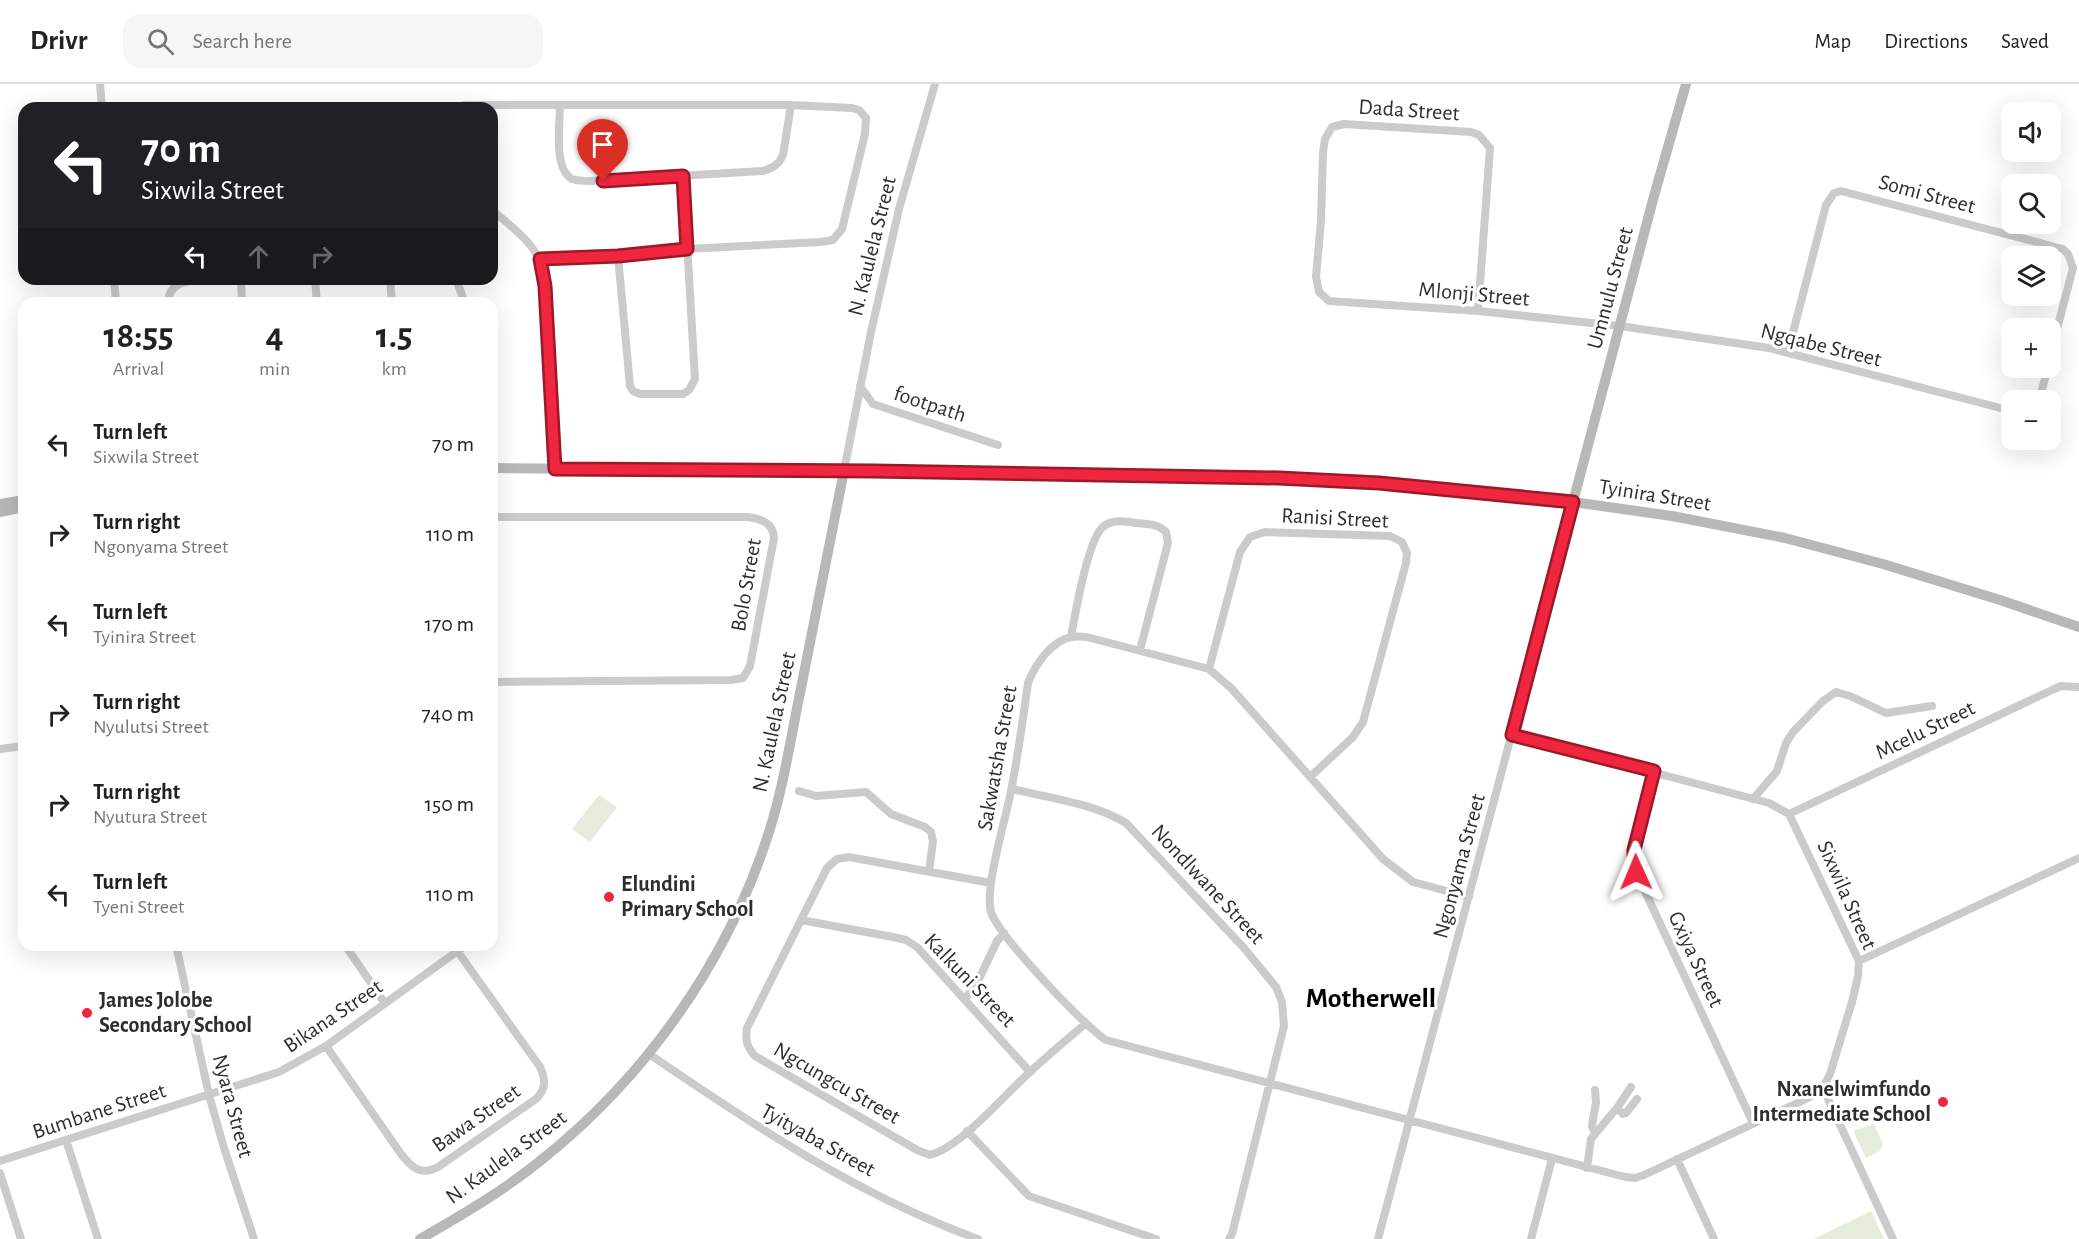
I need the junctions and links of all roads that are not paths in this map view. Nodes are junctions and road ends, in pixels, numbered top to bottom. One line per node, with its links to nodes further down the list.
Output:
1 (100, 84): 4 (street)
2 (935, 84): 20 (street, N. Kaulela Street)
3 (1686, 84): 18 (street, Umnulu Street)
4 (102, 102)
5 (498, 105): 6 (street)
6 (560, 105): 7 (street); 8 (street)
7 (790, 105): 8 (street); 10 (street)
8 (683, 176): 10 (street)
9 (498, 215): 12 (street)
10 (687, 249): 11 (street); 11 (street)
11 (618, 256): 12 (street)
12 (540, 259): 24 (street)
13 (178, 285): 14 (street)
14 (169, 297)
15 (1324, 298): 16 (street, Mlonji Street); 16 (street, Dada Street)
16 (1478, 311): 18 (street, Mlonji Street)
17 (2060, 318): 19 (street, Somi Street)
18 (1620, 326): 19 (street, Ngqabe Street); 27 (street, Umnulu Street)
19 (1788, 352): 21 (street, Ngqabe Street)
20 (860, 386): 22 (street, footpath); 25 (street, N. Kaulela Street)
21 (2001, 408)
22 (998, 445)
23 (498, 468): 24 (street, Tyinira Street)
24 (555, 469): 25 (street, Tyinira Street)
25 (844, 471): 27 (street, Tyinira Street); 62 (street, N. Kaulela Street)
26 (18, 501): 28 (street)
27 (1573, 502): 32 (street, Tyinira Street); 39 (street, Ngonyama Street)
28 (0, 504)
29 (18, 508): 30 (street)
30 (0, 512)
31 (498, 517): 36 (street, Bolo Street)
32 (2079, 627)
33 (1071, 637): 34 (street); 34 (street); 44 (street, Sakwatsha Street)
34 (1140, 650): 35 (street)
35 (1209, 669): 43 (street); 43 (street, Ranisi Street)
36 (498, 682)
37 (2079, 687): 47 (street, Mcelu Street)
38 (1932, 706): 46 (street)
39 (1512, 735): 42 (street); 51 (street, Ngonyama Street)
40 (18, 746): 41 (street)
41 (0, 748)
42 (1654, 771): 46 (street); 72 (street, Gxiya Street)
43 (1310, 777): 51 (street)
44 (1012, 789): 50 (street, Sakwatsha Street); 64 (street, Nondlwane Street)
45 (799, 791): 49 (street)
46 (1753, 799): 47 (street)
47 (1789, 814): 57 (street, Sixwila Street)
48 (2079, 858): 57 (street)
49 (929, 872): 50 (street, Ngcungcu Street); 52 (street, Ngcungcu Street)
50 (991, 883): 53 (street, Sakwatsha Street)
51 (1469, 897): 71 (street, Ngonyama Street)
52 (801, 920): 58 (street, Kalkuni Street); 73 (street, Ngcungcu Street)
53 (1004, 933): 58 (street); 60 (street, Sakwatsha Street)
54 (177, 951): 68 (street, Nyara Street)
55 (349, 951): 59 (street)
56 (458, 952): 59 (street, Bikana Street); 61 (street, Bawa Street)
57 (1859, 962): 66 (street, Sixwila Street)
58 (965, 999): 63 (street, Kalkuni Street)
59 (384, 1002): 61 (street, Bikana Street)
60 (1085, 1024): 63 (street, Ngcungcu Street); 64 (street, Sakwatsha Street)
61 (326, 1046): 68 (street, Bikana Street)
62 (649, 1054): 84 (street, N. Kaulela Street); 85 (street, Tyityaba Street)
63 (1030, 1072): 73 (street, Ngcungcu Street)
64 (1269, 1083): 71 (street, Sakwatsha Street); 87 (street, Nondlwane Street)
65 (1631, 1087): 70 (street)
66 (1823, 1088): 72 (street); 91 (street)
67 (1595, 1090): 74 (street)
68 (209, 1095): 75 (street, Bumbane Street); 83 (street, Nyara Street)
69 (1637, 1099): 70 (street)
70 (1617, 1108): 74 (street)
71 (1409, 1121): 76 (street); 88 (street, Ngonyama Street)
72 (1753, 1123): 77 (street)
73 (967, 1131): 86 (street)
74 (1595, 1134): 79 (street)
75 (66, 1140): 78 (street, Bumbane Street); 82 (street)
76 (1552, 1159): 79 (street); 89 (street)
77 (1677, 1160): 79 (street); 90 (street)
78 (0, 1161)
79 (1587, 1168)
80 (0, 1173): 81 (street)
81 (21, 1239)
82 (98, 1239)
83 (254, 1239)
84 (420, 1239)
85 (978, 1239)
86 (1156, 1239)
87 (1229, 1239)
88 (1378, 1239)
89 (1531, 1239)
90 (1714, 1239)
91 (1893, 1239)

